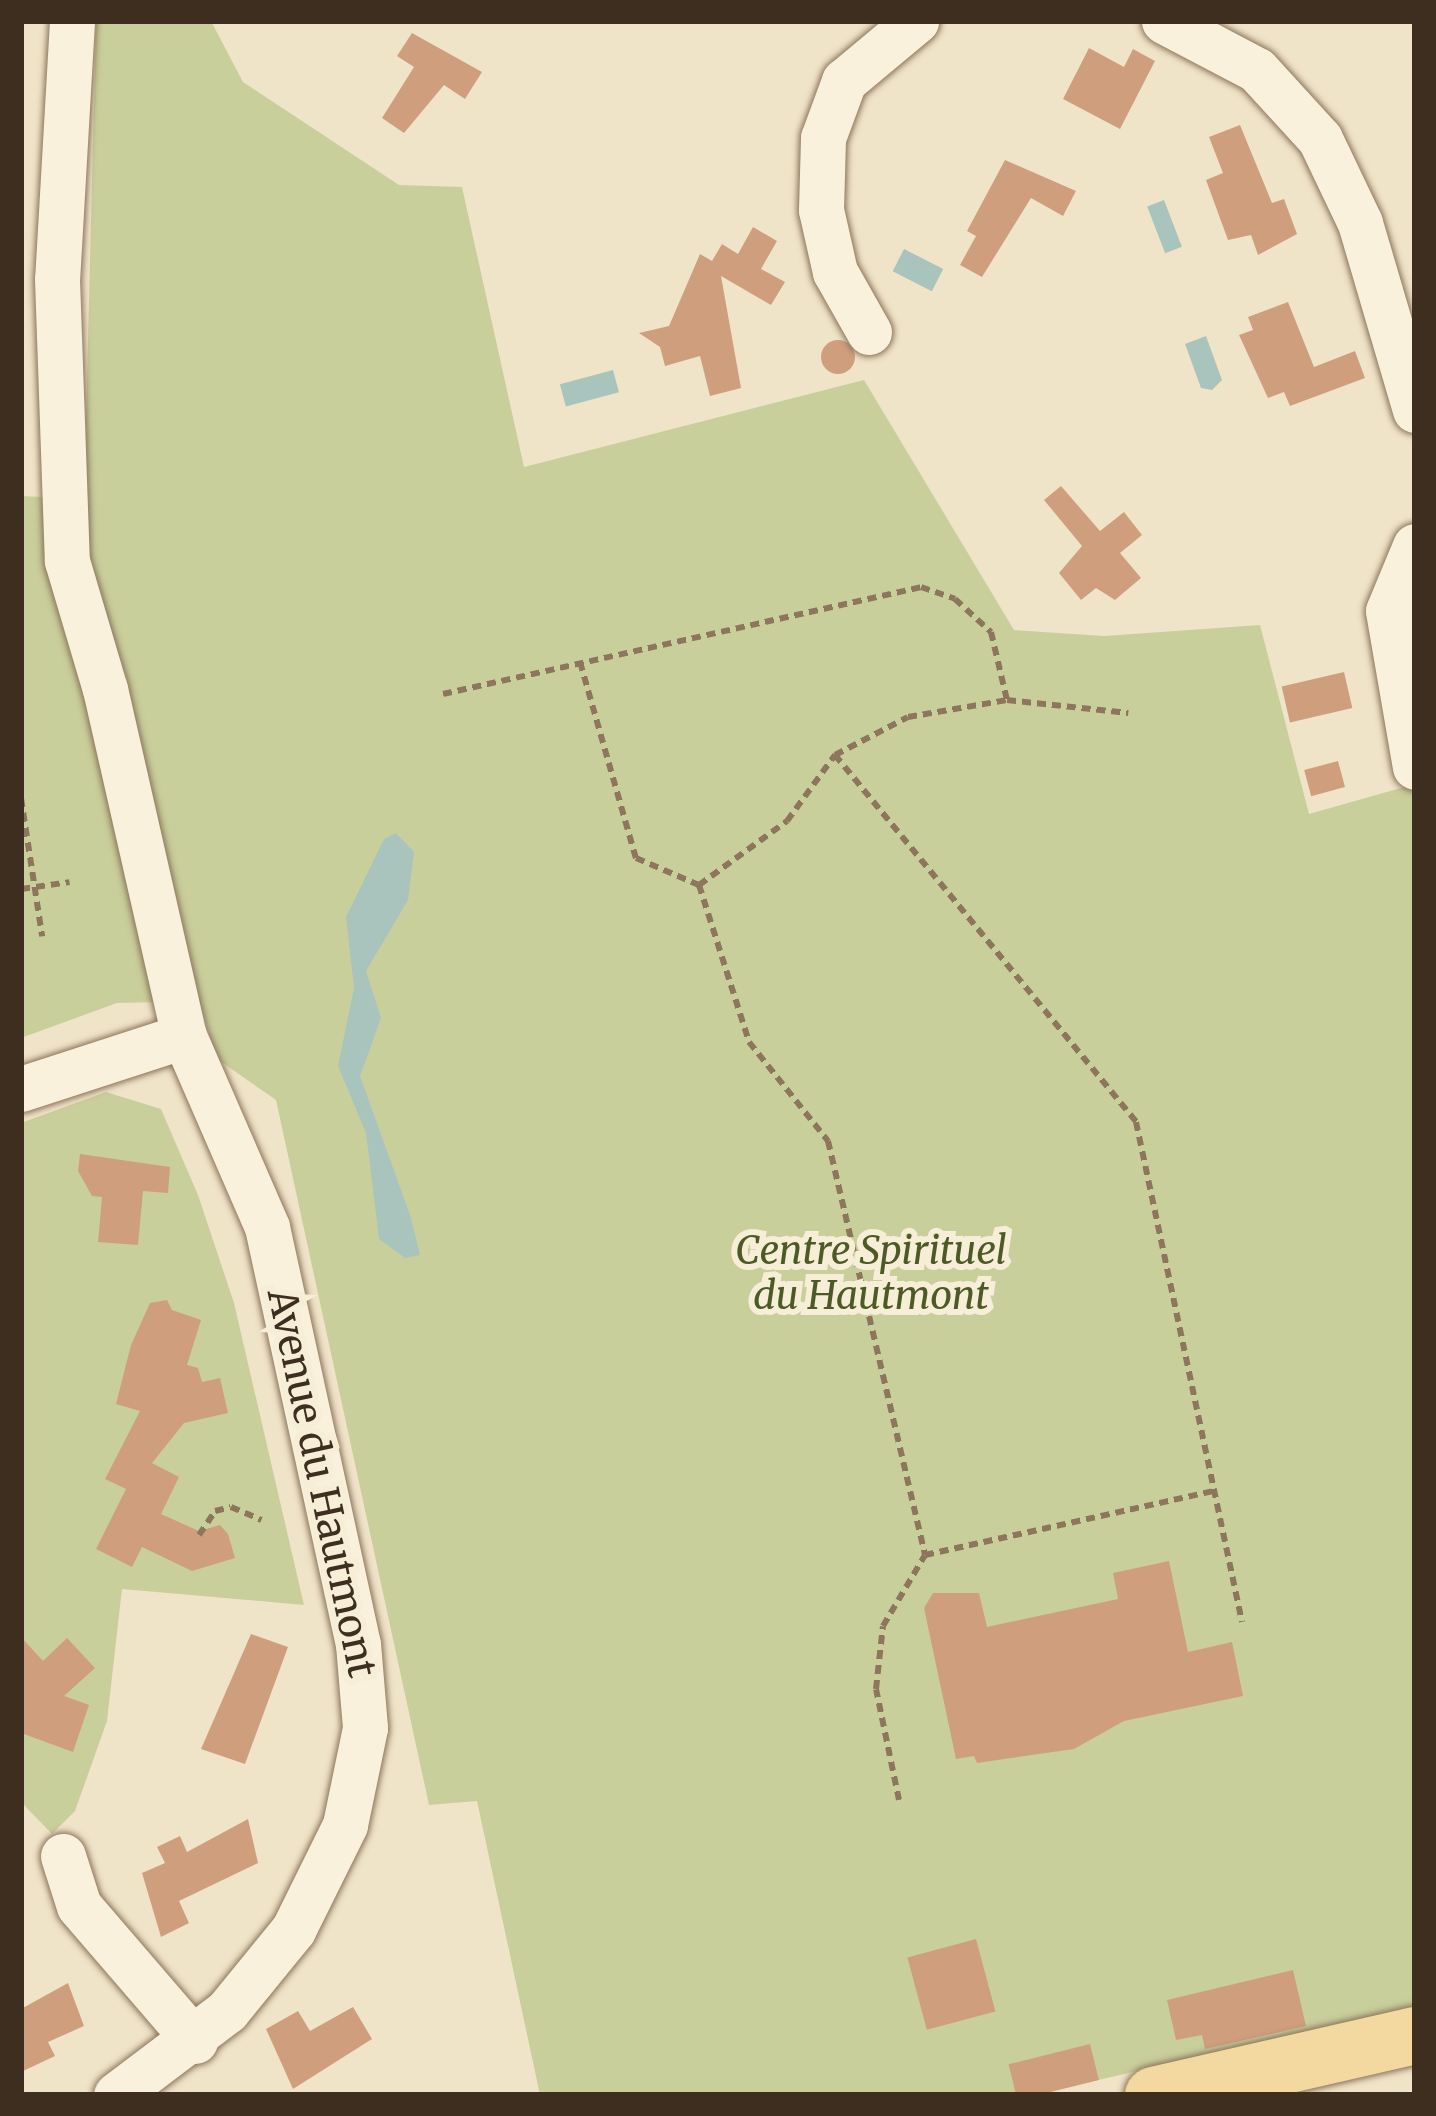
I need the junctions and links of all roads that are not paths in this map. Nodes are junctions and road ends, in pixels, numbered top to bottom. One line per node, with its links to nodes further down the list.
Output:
1 (71, 21): 5 (street, Avenue du Hautmont)
2 (916, 21): 4 (street)
3 (1164, 21): 6 (street)
4 (869, 332)
5 (39, 354): 9 (street, Avenue du Hautmont)
6 (1415, 410)
7 (1415, 546): 8 (street)
8 (1415, 766)
9 (184, 1036): 10 (street); 13 (street, Avenue du Hautmont)
10 (21, 1089)
11 (63, 1856): 13 (street)
12 (1415, 2035): 15 (main road)
13 (195, 2041): 14 (street, Avenue du Hautmont)
14 (116, 2095)
15 (1153, 2095)

